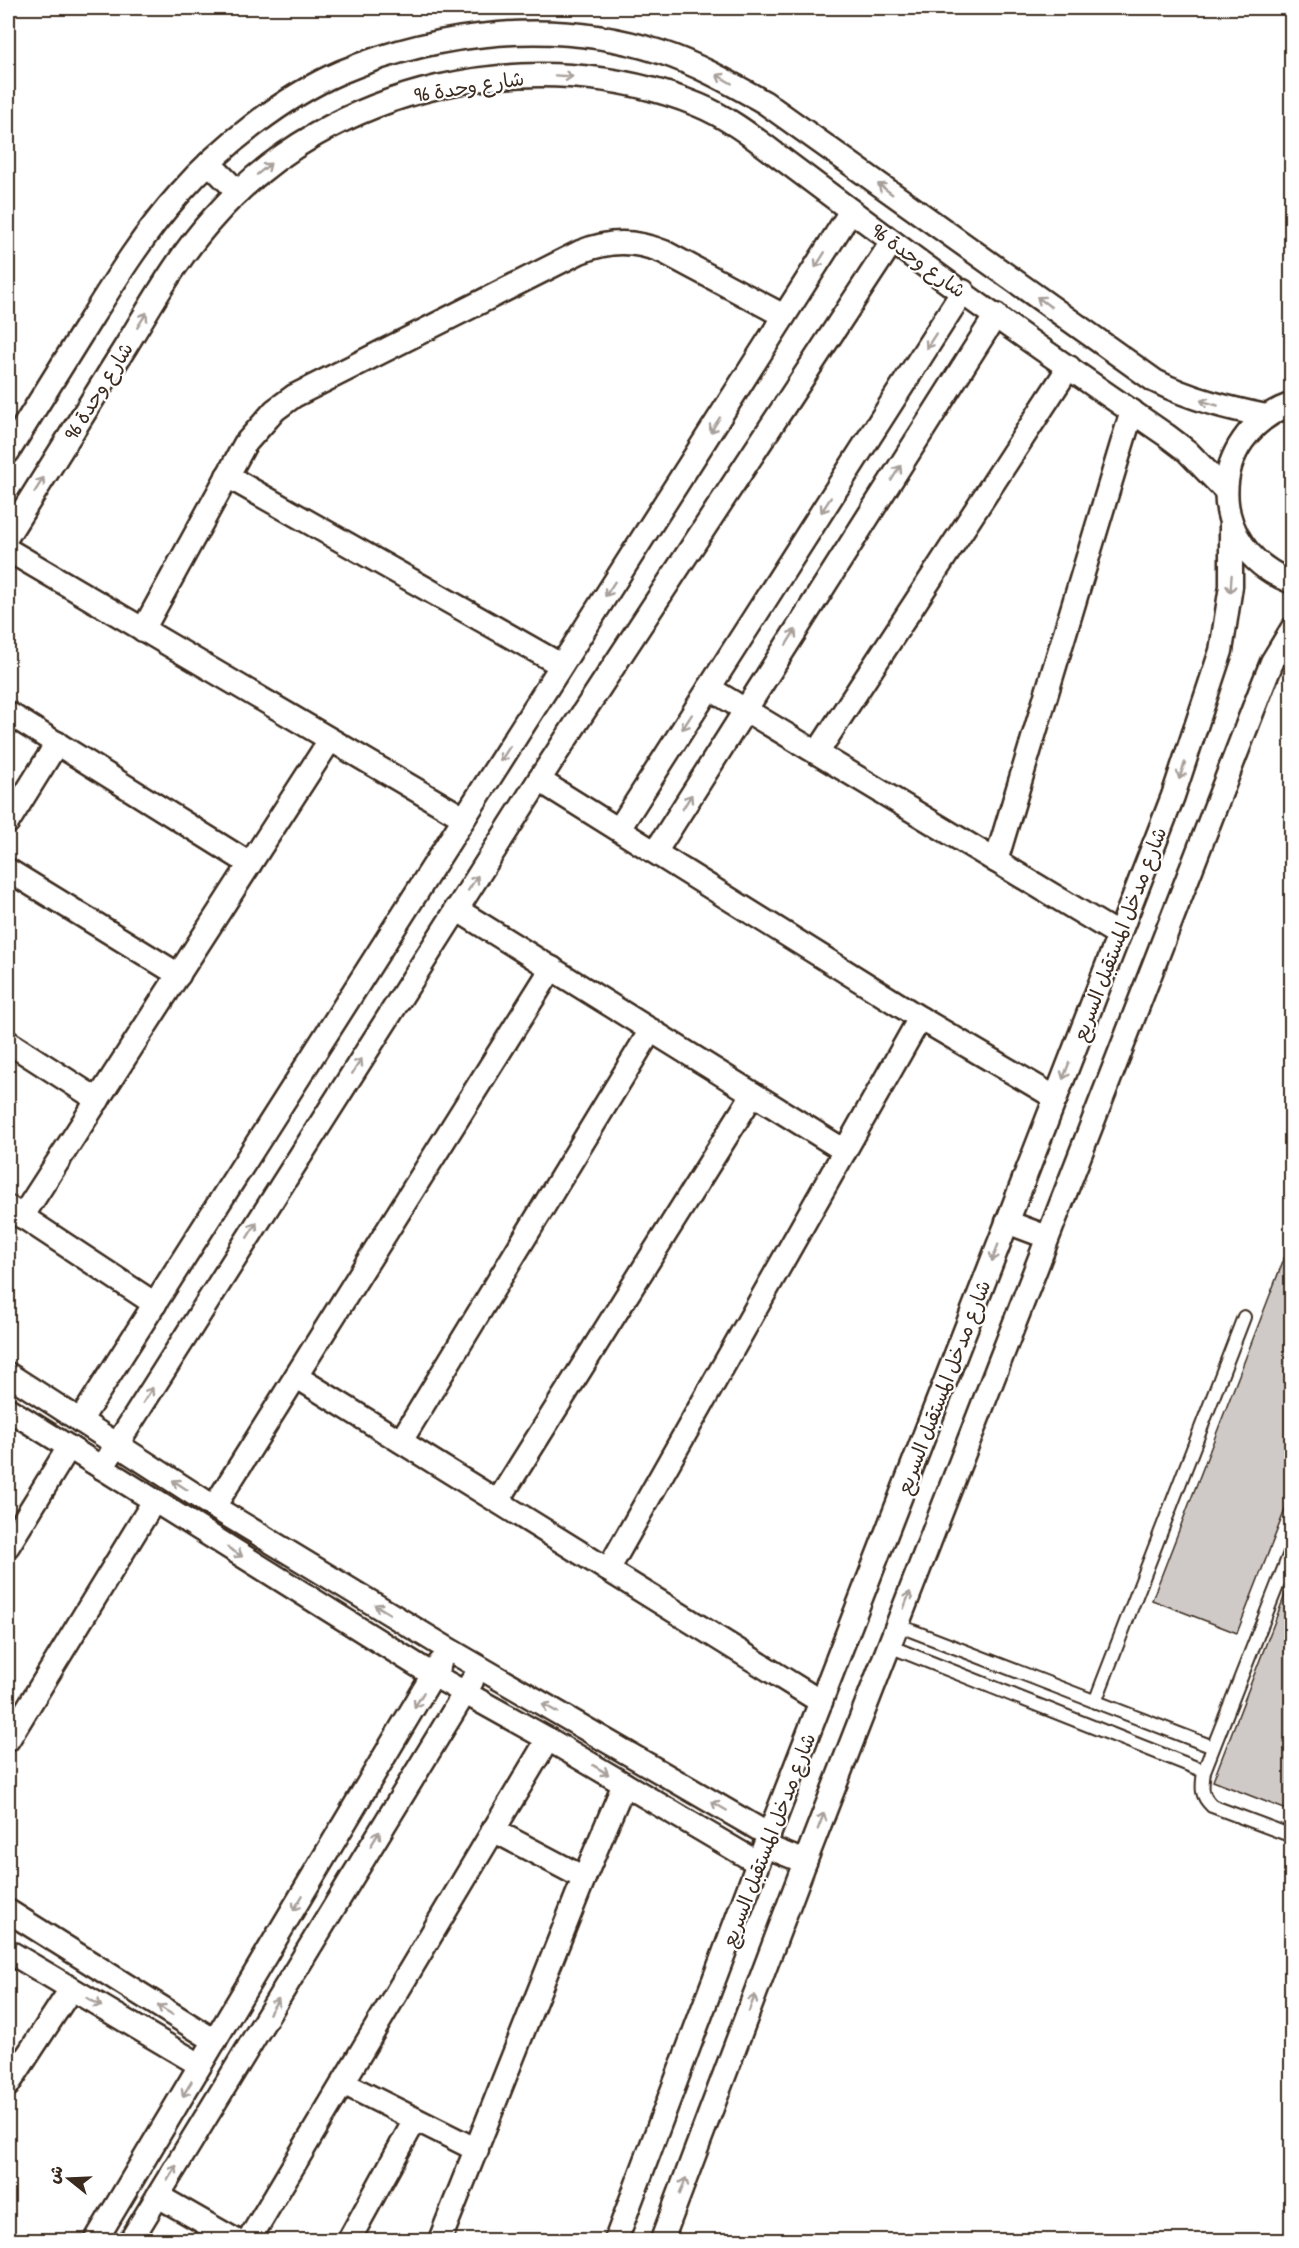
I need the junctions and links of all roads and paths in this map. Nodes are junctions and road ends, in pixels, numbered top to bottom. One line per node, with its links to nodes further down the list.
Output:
1 (209, 163): 2 (street); 11 (street, شارع وحدة 96, one-way to 1); 12 (street, شارع وحدة 96)
2 (238, 192): 3 (street, شارع وحدة 96, one-way to 3); 16 (street, شارع وحدة 96, one-way to 2)
3 (851, 211): 4 (street, شارع وحدة 96); 7 (street, one-way to 7)
4 (892, 242): 5 (street, شارع وحدة 96); 28 (street)
5 (963, 291): 6 (street, شارع وحدة 96); 22 (street, one-way to 22)
6 (996, 315): 8 (street, شارع وحدة 96); 23 (street, one-way to 6)
7 (784, 316): 13 (street); 21 (street, one-way to 21)
8 (1069, 367): 10 (street, شارع وحدة 96); 27 (street)
9 (1292, 404): 11 (street)
10 (1132, 411): 14 (street, شارع وحدة 96); 33 (street)
11 (1266, 416): 14 (street)
12 (8, 452)
13 (227, 476): 20 (street); 21 (street)
14 (1226, 491): 15 (street, شارع مدخل المستقبل السريع)
15 (1231, 525): 18 (street); 37 (street, شارع مدخل المستقبل السريع, one-way to 37)
16 (8, 535)
17 (8, 550): 20 (street)
18 (1292, 582)
19 (1292, 629): 49 (street)
20 (143, 630): 25 (street)
21 (561, 665): 29 (street, one-way to 29)
22 (709, 688): 23 (street); 31 (street, one-way to 31)
23 (745, 710): 27 (street); 32 (street, one-way to 23)
24 (8, 713): 26 (street)
25 (330, 740): 29 (street); 34 (street)
26 (57, 743): 30 (street); 34 (street)
27 (817, 753): 33 (street)
28 (539, 780): 31 (street); 36 (street, one-way to 28)
29 (464, 819): 50 (street)
30 (8, 822)
31 (619, 829): 32 (street)
32 (656, 851): 40 (street)
33 (996, 861): 37 (street)
34 (250, 864): 39 (street)
35 (8, 870): 39 (street)
36 (456, 909): 38 (street); 57 (street, one-way to 36)
37 (1119, 935): 44 (street, شارع مدخل المستقبل السريع, one-way to 44)
38 (552, 968): 41 (street); 53 (street)
39 (178, 975): 45 (street)
40 (920, 1018): 44 (street); 46 (street)
41 (651, 1030): 43 (street); 56 (street)
42 (8, 1042): 45 (street)
43 (753, 1094): 46 (street); 61 (street)
44 (1056, 1098): 48 (street, شارع مدخل المستقبل السريع)
45 (98, 1100): 47 (street)
46 (844, 1151): 65 (street)
47 (15, 1212): 50 (street)
48 (1007, 1222): 49 (street); 72 (street, شارع مدخل المستقبل السريع, one-way to 72)
49 (1047, 1238): 66 (street, one-way to 49)
50 (155, 1304): 55 (street)
51 (1244, 1317): 73 (lane)
52 (8, 1374): 55 (street)
53 (297, 1377): 56 (street); 62 (street)
54 (8, 1409): 58 (street)
55 (81, 1421): 57 (street)
56 (401, 1441): 61 (street)
57 (116, 1444): 59 (street); 62 (street, one-way to 57)
58 (69, 1447): 59 (street); 63 (street)
59 (102, 1468): 60 (street)
60 (154, 1501): 70 (street, one-way to 70); 75 (street)
61 (498, 1501): 65 (street)
62 (214, 1507): 68 (street, one-way to 62)
63 (8, 1546)
64 (1292, 1548): 76 (lane)
65 (608, 1570): 72 (street)
66 (897, 1625): 67 (street); 73 (lane)
67 (889, 1646): 77 (lane); 82 (street, one-way to 67)
68 (448, 1649): 69 (street); 70 (street)
69 (480, 1667): 71 (street); 81 (street, one-way to 69)
70 (433, 1675): 71 (street); 83 (street, one-way to 83)
71 (464, 1693): 74 (street); 85 (street, one-way to 71)
72 (821, 1702): 81 (street, شارع مدخل المستقبل السريع)
73 (1095, 1702): 76 (lane)
74 (548, 1739): 78 (street, one-way to 78); 79 (street)
75 (8, 1740)
76 (1213, 1747): 77 (lane)
77 (1204, 1771): 80 (lane)
78 (624, 1784): 81 (street); 84 (street)
79 (493, 1830): 84 (street); 91 (street)
80 (1292, 1836)
81 (764, 1848): 82 (street); 102 (street, شارع مدخل المستقبل السريع)
82 (805, 1862): 103 (street, one-way to 82)
83 (318, 1869): 85 (street); 89 (street, one-way to 89)
84 (584, 1878): 94 (street)
85 (346, 1886): 95 (street, one-way to 85)
86 (8, 1911): 89 (street, one-way to 86)
87 (8, 1951): 88 (street)
88 (71, 1989): 90 (street, one-way to 90); 92 (street)
89 (215, 2041): 90 (street)
90 (200, 2066): 96 (street, one-way to 96)
91 (343, 2083): 93 (street); 99 (street)
92 (8, 2085)
93 (416, 2120): 94 (street); 100 (street)
94 (477, 2150): 101 (street)
95 (158, 2196): 97 (street); 98 (street)
96 (96, 2241)
97 (131, 2241)
98 (235, 2241)
99 (249, 2241)
100 (350, 2241)
101 (441, 2241)
102 (616, 2241)
103 (662, 2241)

